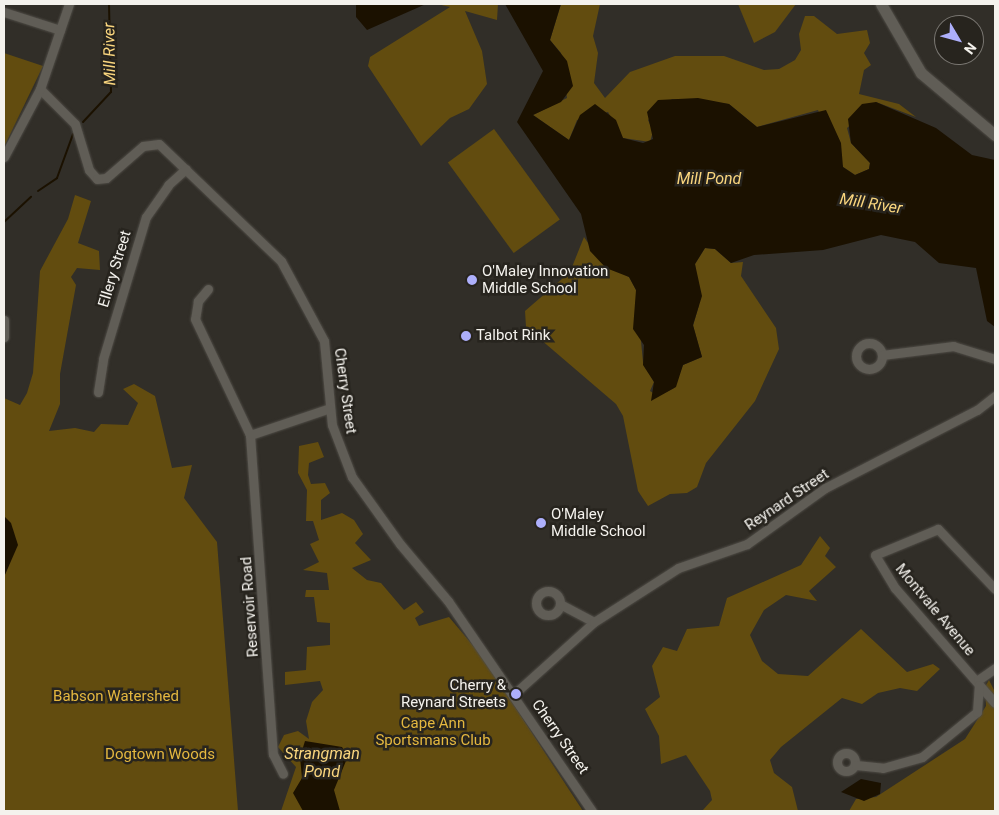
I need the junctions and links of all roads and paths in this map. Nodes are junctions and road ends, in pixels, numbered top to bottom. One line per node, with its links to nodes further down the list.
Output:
1 (69, 4): 4 (street)
2 (881, 4): 6 (main road)
3 (4, 12): 4 (street)
4 (60, 30): 5 (street)
5 (40, 89): 7 (street); 8 (street, Cherry Street)
6 (995, 135)
7 (4, 156)
8 (186, 169): 14 (street, Ellery Street); 16 (street, Cherry Street)
9 (208, 289): 17 (street, Reservoir Road)
10 (4, 320): 11 (street)
11 (4, 337)
12 (882, 355): 13 (street)
13 (995, 359)
14 (98, 392)
15 (995, 396): 20 (street, Reynard Street)
16 (330, 408): 17 (street); 23 (street, Cherry Street)
17 (250, 435): 26 (street, Reservoir Road)
18 (995, 589): 22 (street, Montvale Avenue)
19 (560, 604): 20 (street)
20 (594, 622): 23 (street, Reynard Street)
21 (995, 668): 22 (street)
22 (978, 680): 24 (street, Montvale Avenue); 25 (street)
23 (514, 694): 27 (street, Cherry Street)
24 (995, 702)
25 (856, 765)
26 (283, 774)
27 (592, 811)

